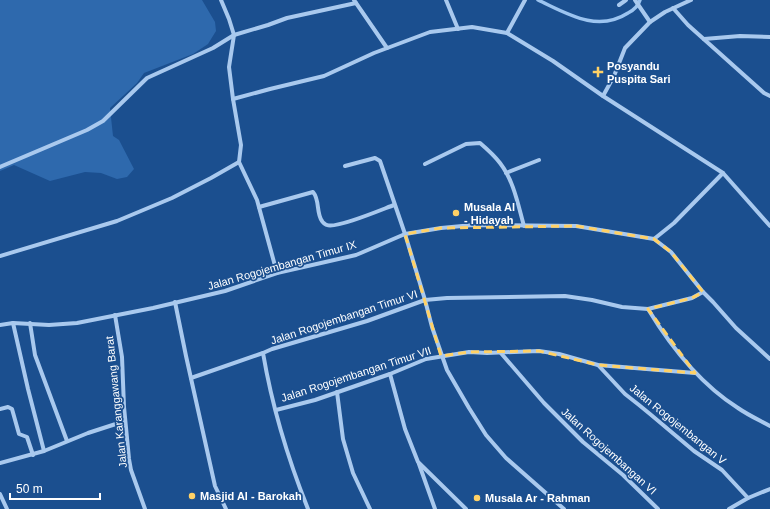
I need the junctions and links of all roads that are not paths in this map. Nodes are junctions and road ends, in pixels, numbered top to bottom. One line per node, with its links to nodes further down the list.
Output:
1 (221, 0): 13 (street)
2 (446, 0): 11 (street)
3 (626, 0): 8 (street)
4 (635, 0): 10 (street)
5 (691, 0): 9 (street)
6 (355, 2): 13 (street); 16 (street)
7 (524, 2): 12 (street)
8 (619, 5)
9 (673, 8): 10 (street); 15 (street)
10 (650, 22): 17 (street)
11 (458, 29): 12 (street); 16 (street)
12 (507, 33): 17 (street)
13 (234, 35): 19 (street); 24 (street)
14 (770, 37): 15 (street)
15 (704, 39): 18 (street)
16 (387, 48): 19 (street)
17 (603, 96): 26 (street)
18 (770, 96)
19 (233, 99): 21 (street)
20 (539, 160): 25 (street)
21 (239, 162): 28 (street); 33 (street)
22 (425, 164): 25 (street)
23 (345, 166): 27 (street)
24 (0, 167)
25 (506, 173): 29 (street)
26 (723, 174): 30 (street); 32 (street)
27 (394, 205): 28 (street); 31 (street)
28 (259, 207): 34 (street)
29 (524, 226): 31 (street, Jalan Rogojembangan Timur IX); 32 (street, Jalan Rogojembangan Timur IX)
30 (770, 226)
31 (405, 234): 34 (street, Jalan Rogojembangan Timur IX); 36 (street)
32 (654, 239): 35 (street)
33 (0, 256)
34 (277, 274): 37 (street, Jalan Rogojembangan Timur IX)
35 (703, 292): 38 (street, Jalan Rogojembangan Timur VI); 46 (street)
36 (425, 300): 38 (street, Jalan Rogojembangan Timur VI); 44 (street, Jalan Rogojembangan Timur VI); 45 (street)
37 (176, 302): 39 (street); 50 (street)
38 (648, 309): 48 (street)
39 (115, 315): 41 (street); 54 (street, Jalan Karanggawang Barat)
40 (14, 322): 41 (street); 42 (street); 57 (street)
41 (30, 323): 56 (street)
42 (0, 325)
43 (500, 352): 45 (street, Jalan Rogojembangan Timur VII); 47 (street, Jalan Rogojembangan Timur VII); 72 (street, Jalan Rogojembangan VI)
44 (262, 353): 50 (street); 53 (street, Jalan Rogojembangan Timur VI)
45 (441, 356): 49 (street, Jalan Rogojembangan Timur VII); 71 (street)
46 (770, 359)
47 (598, 364): 48 (street, Jalan Rogojembangan Timur VII); 63 (street, Jalan Rogojembangan V)
48 (695, 373): 55 (street)
49 (390, 374): 51 (street, Jalan Rogojembangan Timur VII); 59 (street)
50 (191, 378): 66 (street)
51 (337, 392): 53 (street, Jalan Rogojembangan Timur VII); 68 (street)
52 (0, 409): 58 (street)
53 (276, 410): 67 (street, Jalan Rogojembangan Timur VI)
54 (125, 421): 56 (street); 65 (street, Jalan Karanggawang Barat)
55 (770, 426)
56 (67, 441): 57 (street)
57 (44, 451): 58 (street)
58 (33, 455): 60 (street)
59 (418, 462): 69 (street); 70 (street)
60 (0, 464)
61 (770, 489): 63 (street)
62 (0, 494): 64 (street)
63 (748, 498): 73 (street)
64 (7, 509)
65 (145, 509)
66 (226, 509)
67 (308, 509)
68 (370, 509)
69 (435, 509)
70 (466, 509)
71 (564, 509)
72 (658, 509)
73 (729, 509)

